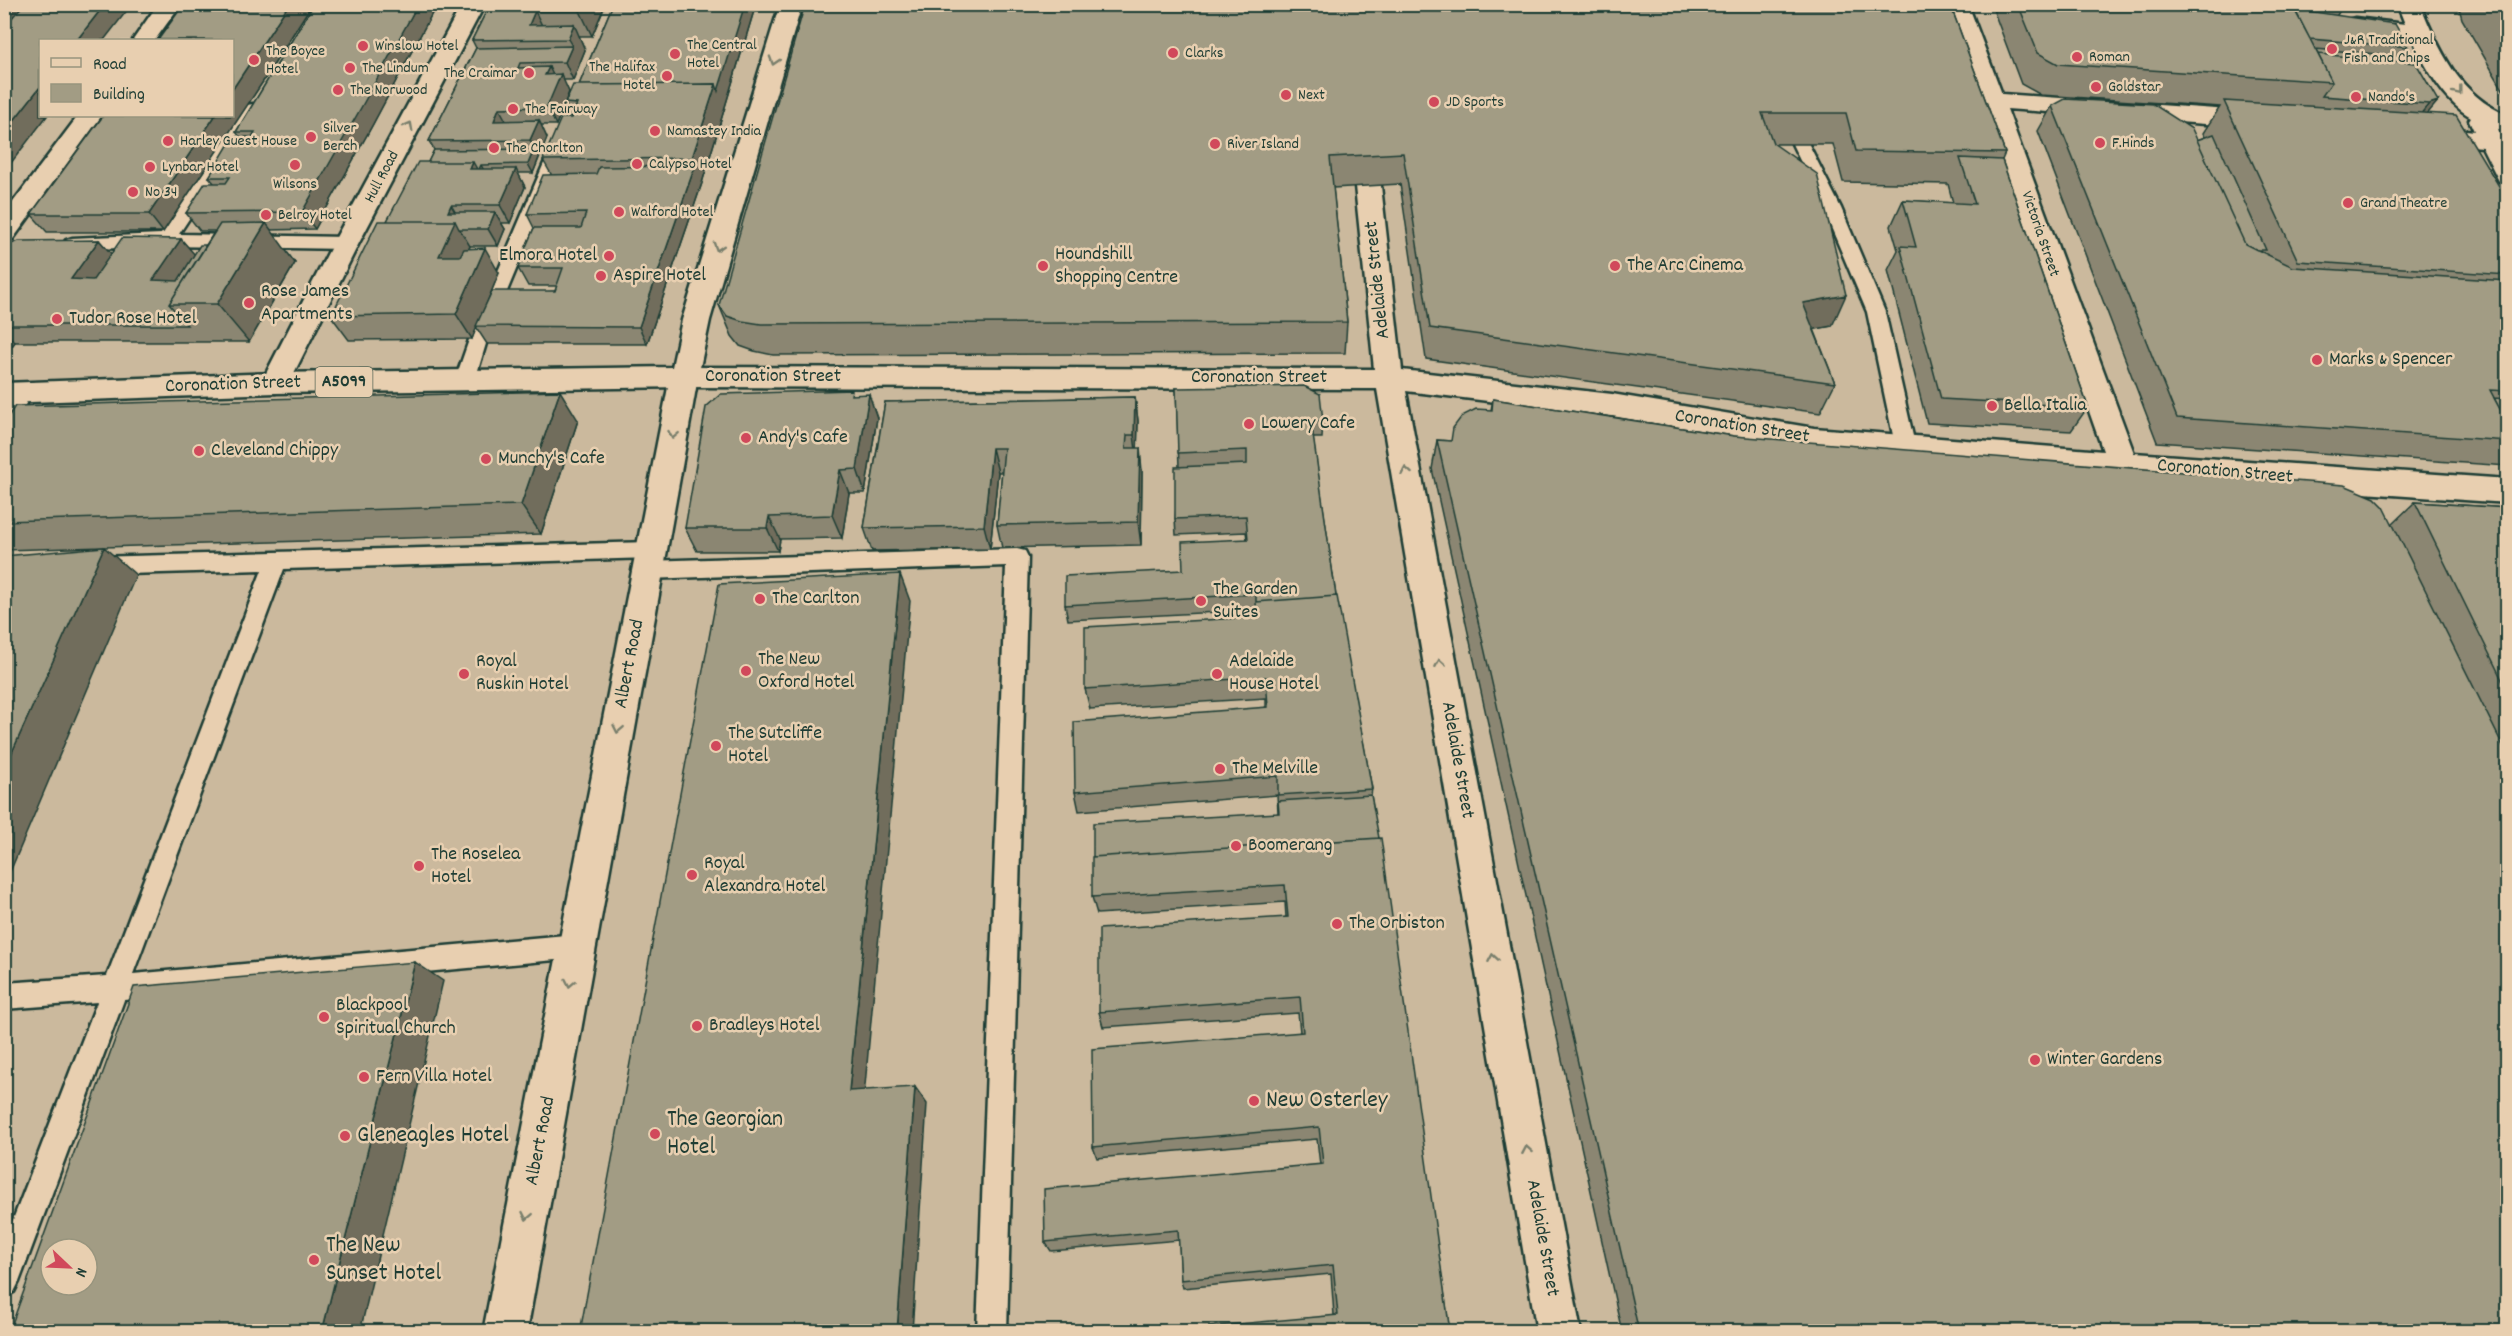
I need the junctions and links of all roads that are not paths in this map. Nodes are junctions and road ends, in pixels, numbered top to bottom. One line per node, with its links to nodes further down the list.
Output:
1 (170, 4): 8 (street)
2 (474, 4): 23 (street, Hull Road, one-way to 2)
3 (791, 4): 25 (street, Albert Road, one-way to 25)
4 (1957, 4): 10 (street, Victoria Street)
5 (2408, 4): 7 (street)
6 (2338, 23): 7 (street)
7 (2419, 32): 17 (street, one-way to 17)
8 (145, 39)
9 (264, 93): 21 (lane)
10 (1993, 101): 12 (street); 31 (street, Victoria Street)
11 (1773, 102): 30 (lane)
12 (2166, 113): 15 (street); 18 (street)
13 (89, 117): 22 (street)
14 (570, 122): 27 (lane)
15 (2281, 122)
16 (2409, 132): 17 (street)
17 (2499, 132): 19 (street)
18 (2179, 142)
19 (2508, 175)
20 (1368, 186): 26 (street, Adelaide Street)
21 (166, 240): 23 (lane); 24 (lane)
22 (8, 242)
23 (346, 243): 28 (street, Hull Road)
24 (59, 244)
25 (684, 377): 26 (street, Coronation Street); 27 (street, Coronation Street / A5099); 35 (street, Albert Road, one-way to 35)
26 (1389, 379): 30 (street, Coronation Street); 44 (street, Adelaide Street, one-way to 26)
27 (465, 380): 28 (street, Coronation Street / A5099)
28 (275, 383): 29 (street, Coronation Street / A5099)
29 (9, 401)
30 (1905, 445): 31 (street, Coronation Street)
31 (2123, 464): 32 (street, Coronation Street)
32 (2334, 480): 33 (street, Coronation Street); 34 (street)
33 (2508, 491)
34 (2350, 512)
35 (649, 560): 36 (lane); 38 (street, Albert Road, one-way to 38); 43 (lane)
36 (276, 561): 37 (lane); 39 (lane)
37 (69, 567)
38 (577, 946): 39 (lane); 42 (street, Albert Road, one-way to 42)
39 (115, 988): 40 (lane); 41 (lane)
40 (4, 996)
41 (4, 1282)
42 (505, 1332)
43 (992, 1332)
44 (1559, 1332)

